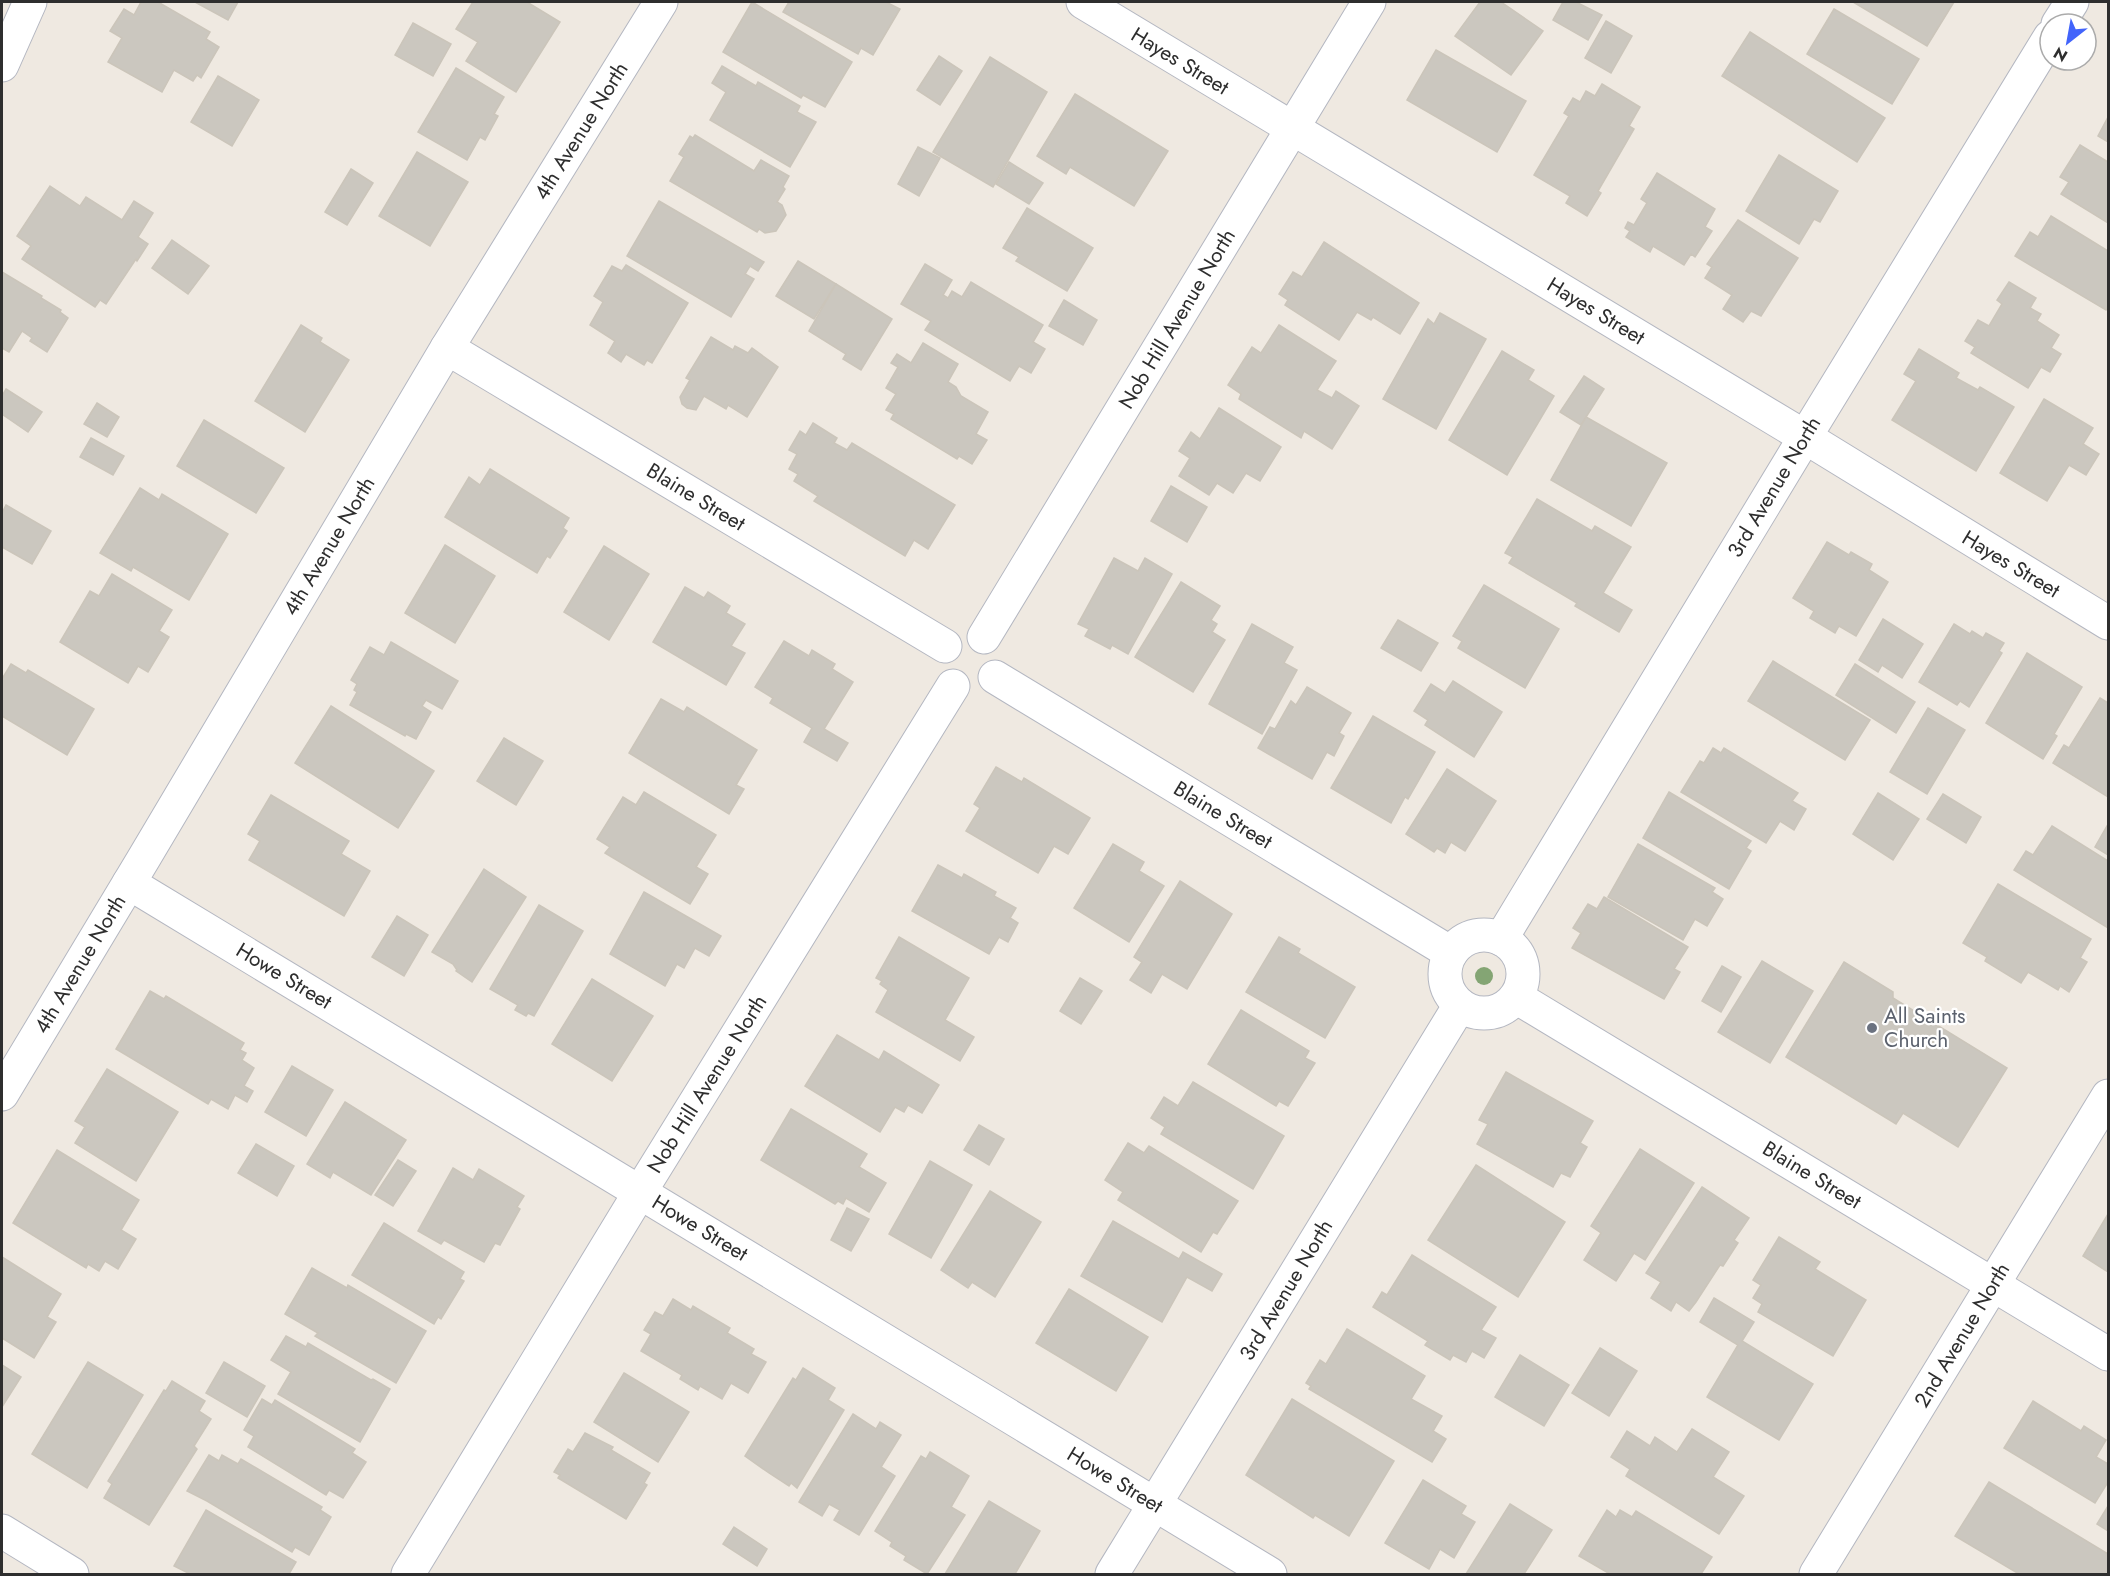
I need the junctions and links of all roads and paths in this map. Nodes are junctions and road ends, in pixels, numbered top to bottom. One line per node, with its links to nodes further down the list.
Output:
1 (30, 2): 6 (street)
2 (661, 2): 8 (street, 4th Avenue North)
3 (1083, 2): 7 (street, Hayes Street)
4 (1369, 2): 7 (street, Nob Hill Avenue North)
5 (2038, 57): 9 (street, 3rd Avenue North)
6 (2, 65)
7 (1292, 129): 9 (street, Hayes Street); 11 (street, Nob Hill Avenue North)
8 (447, 348): 12 (street, Blaine Street); 15 (street, 4th Avenue North)
9 (1805, 437): 10 (street, Hayes Street); 16 (street, 3rd Avenue North)
10 (2109, 623)
11 (984, 637): 12 (street); 13 (street)
12 (945, 646): 14 (street)
13 (995, 677): 14 (street); 17 (street, Blaine Street)
14 (953, 686): 22 (street, Nob Hill Avenue North)
15 (129, 883): 20 (street, 4th Avenue North); 22 (street, Howe Street)
16 (1501, 939): 17 (street); 18 (street)
17 (1451, 953): 19 (street)
18 (1516, 996): 19 (street); 23 (street, Blaine Street)
19 (1460, 1005): 25 (street, 3rd Avenue North)
20 (2, 1094)
21 (2109, 1096): 23 (street, 2nd Avenue North)
22 (640, 1192): 25 (street, Howe Street); 28 (street, Nob Hill Avenue North)
23 (1993, 1284): 24 (street, Blaine Street); 31 (street, 2nd Avenue North)
24 (2109, 1354)
25 (1155, 1504): 29 (street, 3rd Avenue North); 30 (street, Howe Street)
26 (2, 1531): 27 (street)
27 (72, 1575)
28 (408, 1575)
29 (1112, 1575)
30 (1270, 1575)
31 (1816, 1575)

